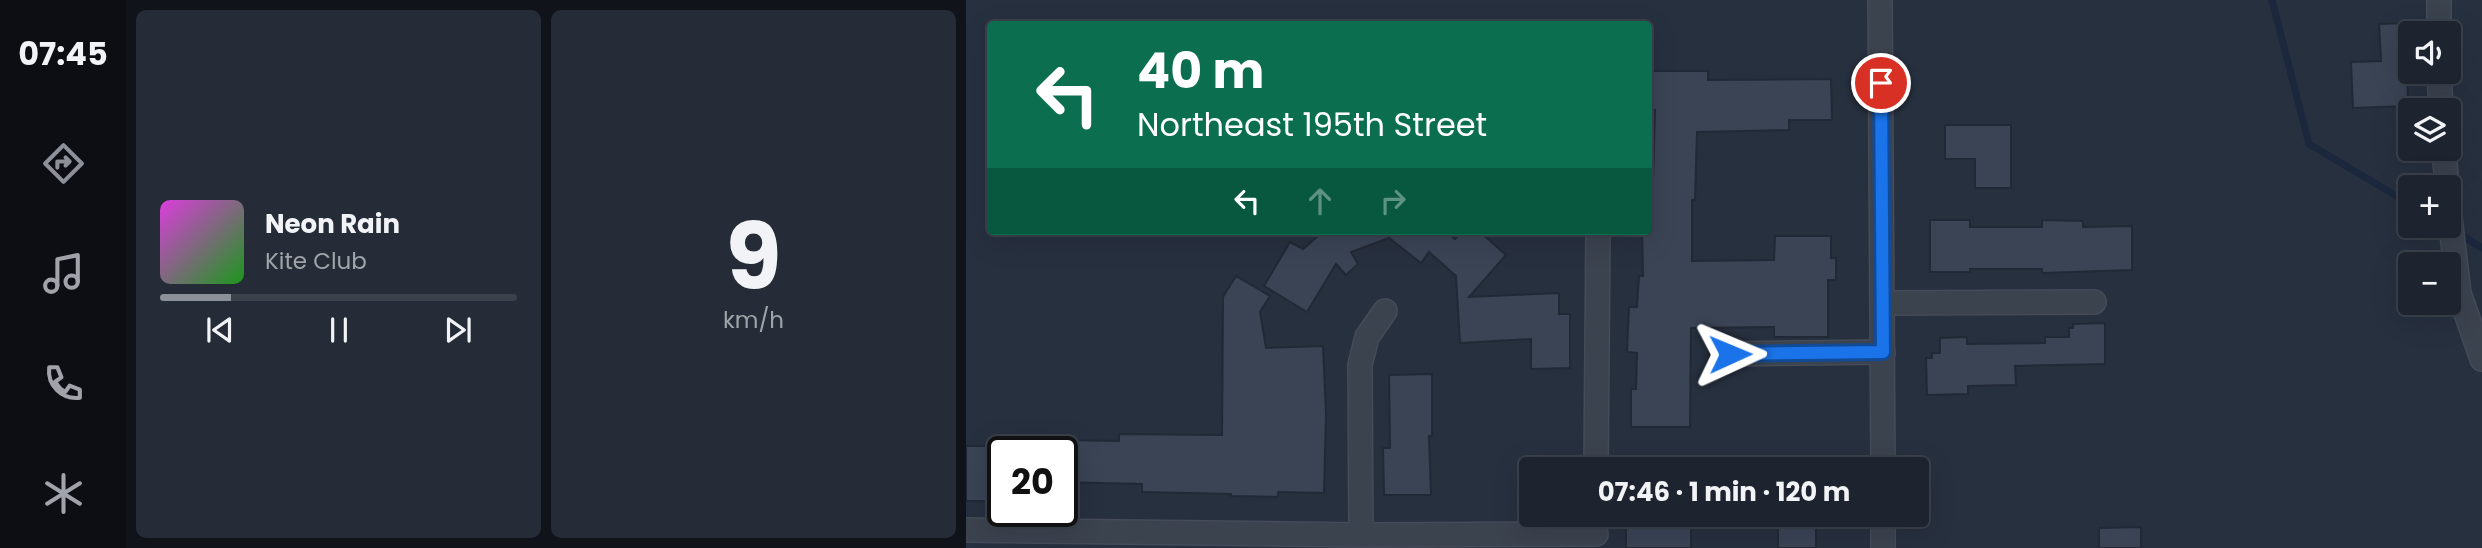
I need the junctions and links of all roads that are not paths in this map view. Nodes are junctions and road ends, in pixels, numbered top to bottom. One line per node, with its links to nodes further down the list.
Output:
1 (1880, 0): 7 (street)
2 (2440, 0): 3 (street)
3 (2439, 21)
4 (1598, 235): 12 (street)
5 (2451, 238): 11 (street)
6 (2094, 302): 7 (street)
7 (1883, 303): 9 (street)
8 (1385, 311): 17 (street)
9 (1883, 352): 10 (street); 13 (street)
10 (1730, 354)
11 (2482, 359)
12 (1596, 457)
13 (1883, 457)
14 (1883, 527): 18 (street)
15 (966, 530): 17 (street)
16 (1596, 532): 17 (street)
17 (1361, 535)
18 (1884, 548)

